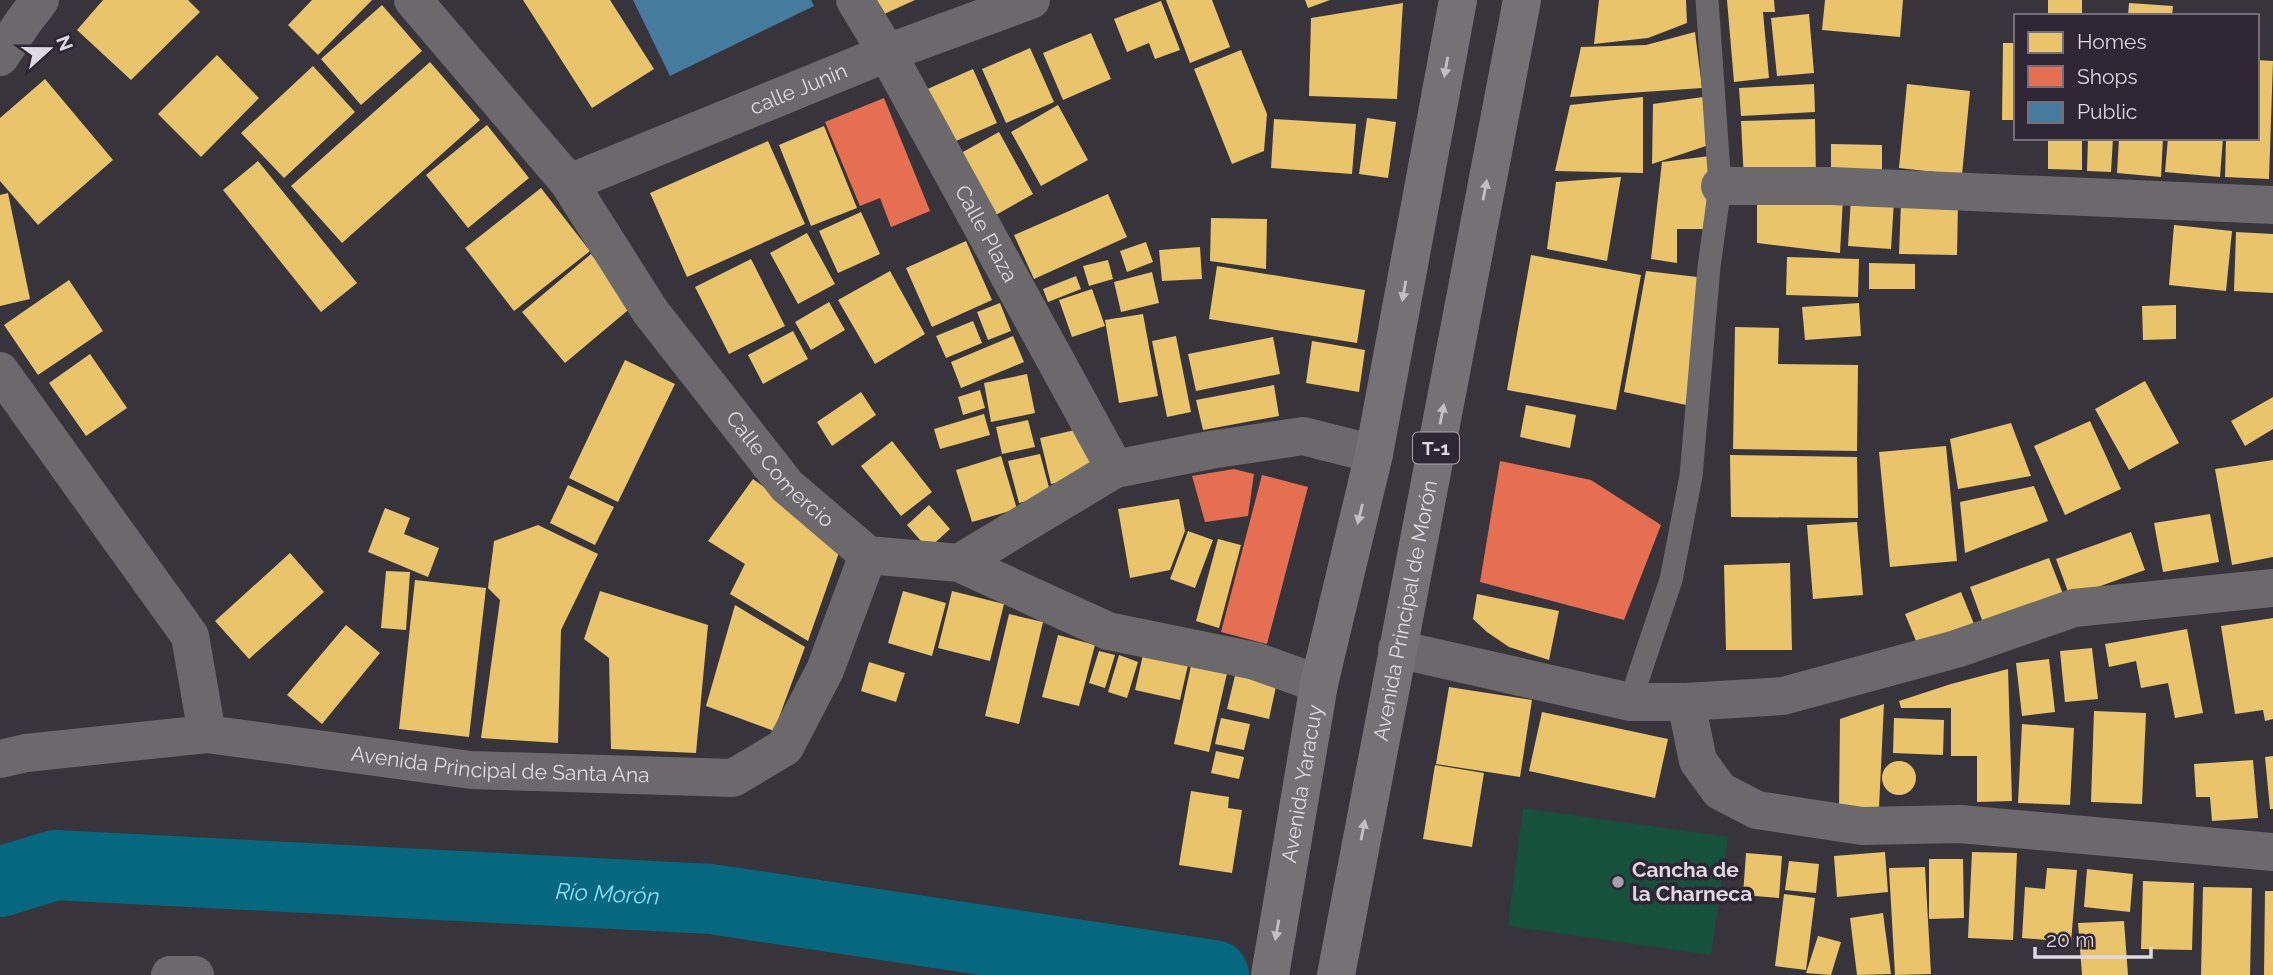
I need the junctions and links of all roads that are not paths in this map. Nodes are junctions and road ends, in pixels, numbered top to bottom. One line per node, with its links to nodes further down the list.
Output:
1 (40, 0): 9 (street)
2 (414, 0): 10 (street, Calle Comercio)
3 (855, 0): 8 (street, Calle Plaza)
4 (1031, 0): 8 (street, calle Junin)
5 (1458, 0): 14 (main road, one-way to 14)
6 (1522, 0): 19 (main road, Avenida Principal de Morón / T-1, one-way to 6)
7 (1707, 0): 11 (lane)
8 (887, 53): 10 (street, calle Junin); 15 (street, Calle Plaza)
9 (0, 57)
10 (569, 183): 16 (street, Calle Comercio)
11 (1720, 186): 12 (street); 21 (lane)
12 (2273, 205)
13 (0, 371): 23 (street)
14 (1374, 454): 15 (street); 20 (main road, one-way to 20)
15 (1115, 469): 17 (street)
16 (868, 555): 17 (street); 23 (street, Avenida Principal de Santa Ana)
17 (959, 563): 20 (street)
18 (2273, 588): 22 (street)
19 (1397, 649): 21 (street); 29 (main road, Avenida Principal de Morón / T-1, one-way to 19)
20 (1319, 684): 28 (main road, Avenida Yaracuy, one-way to 28)
21 (1630, 702): 22 (street)
22 (1686, 702): 25 (street)
23 (207, 733): 24 (street, Avenida Principal de Santa Ana)
24 (0, 759)
25 (2273, 852)
26 (170, 975): 27 (street)
27 (195, 975)
28 (1269, 975)
29 (1336, 975)

